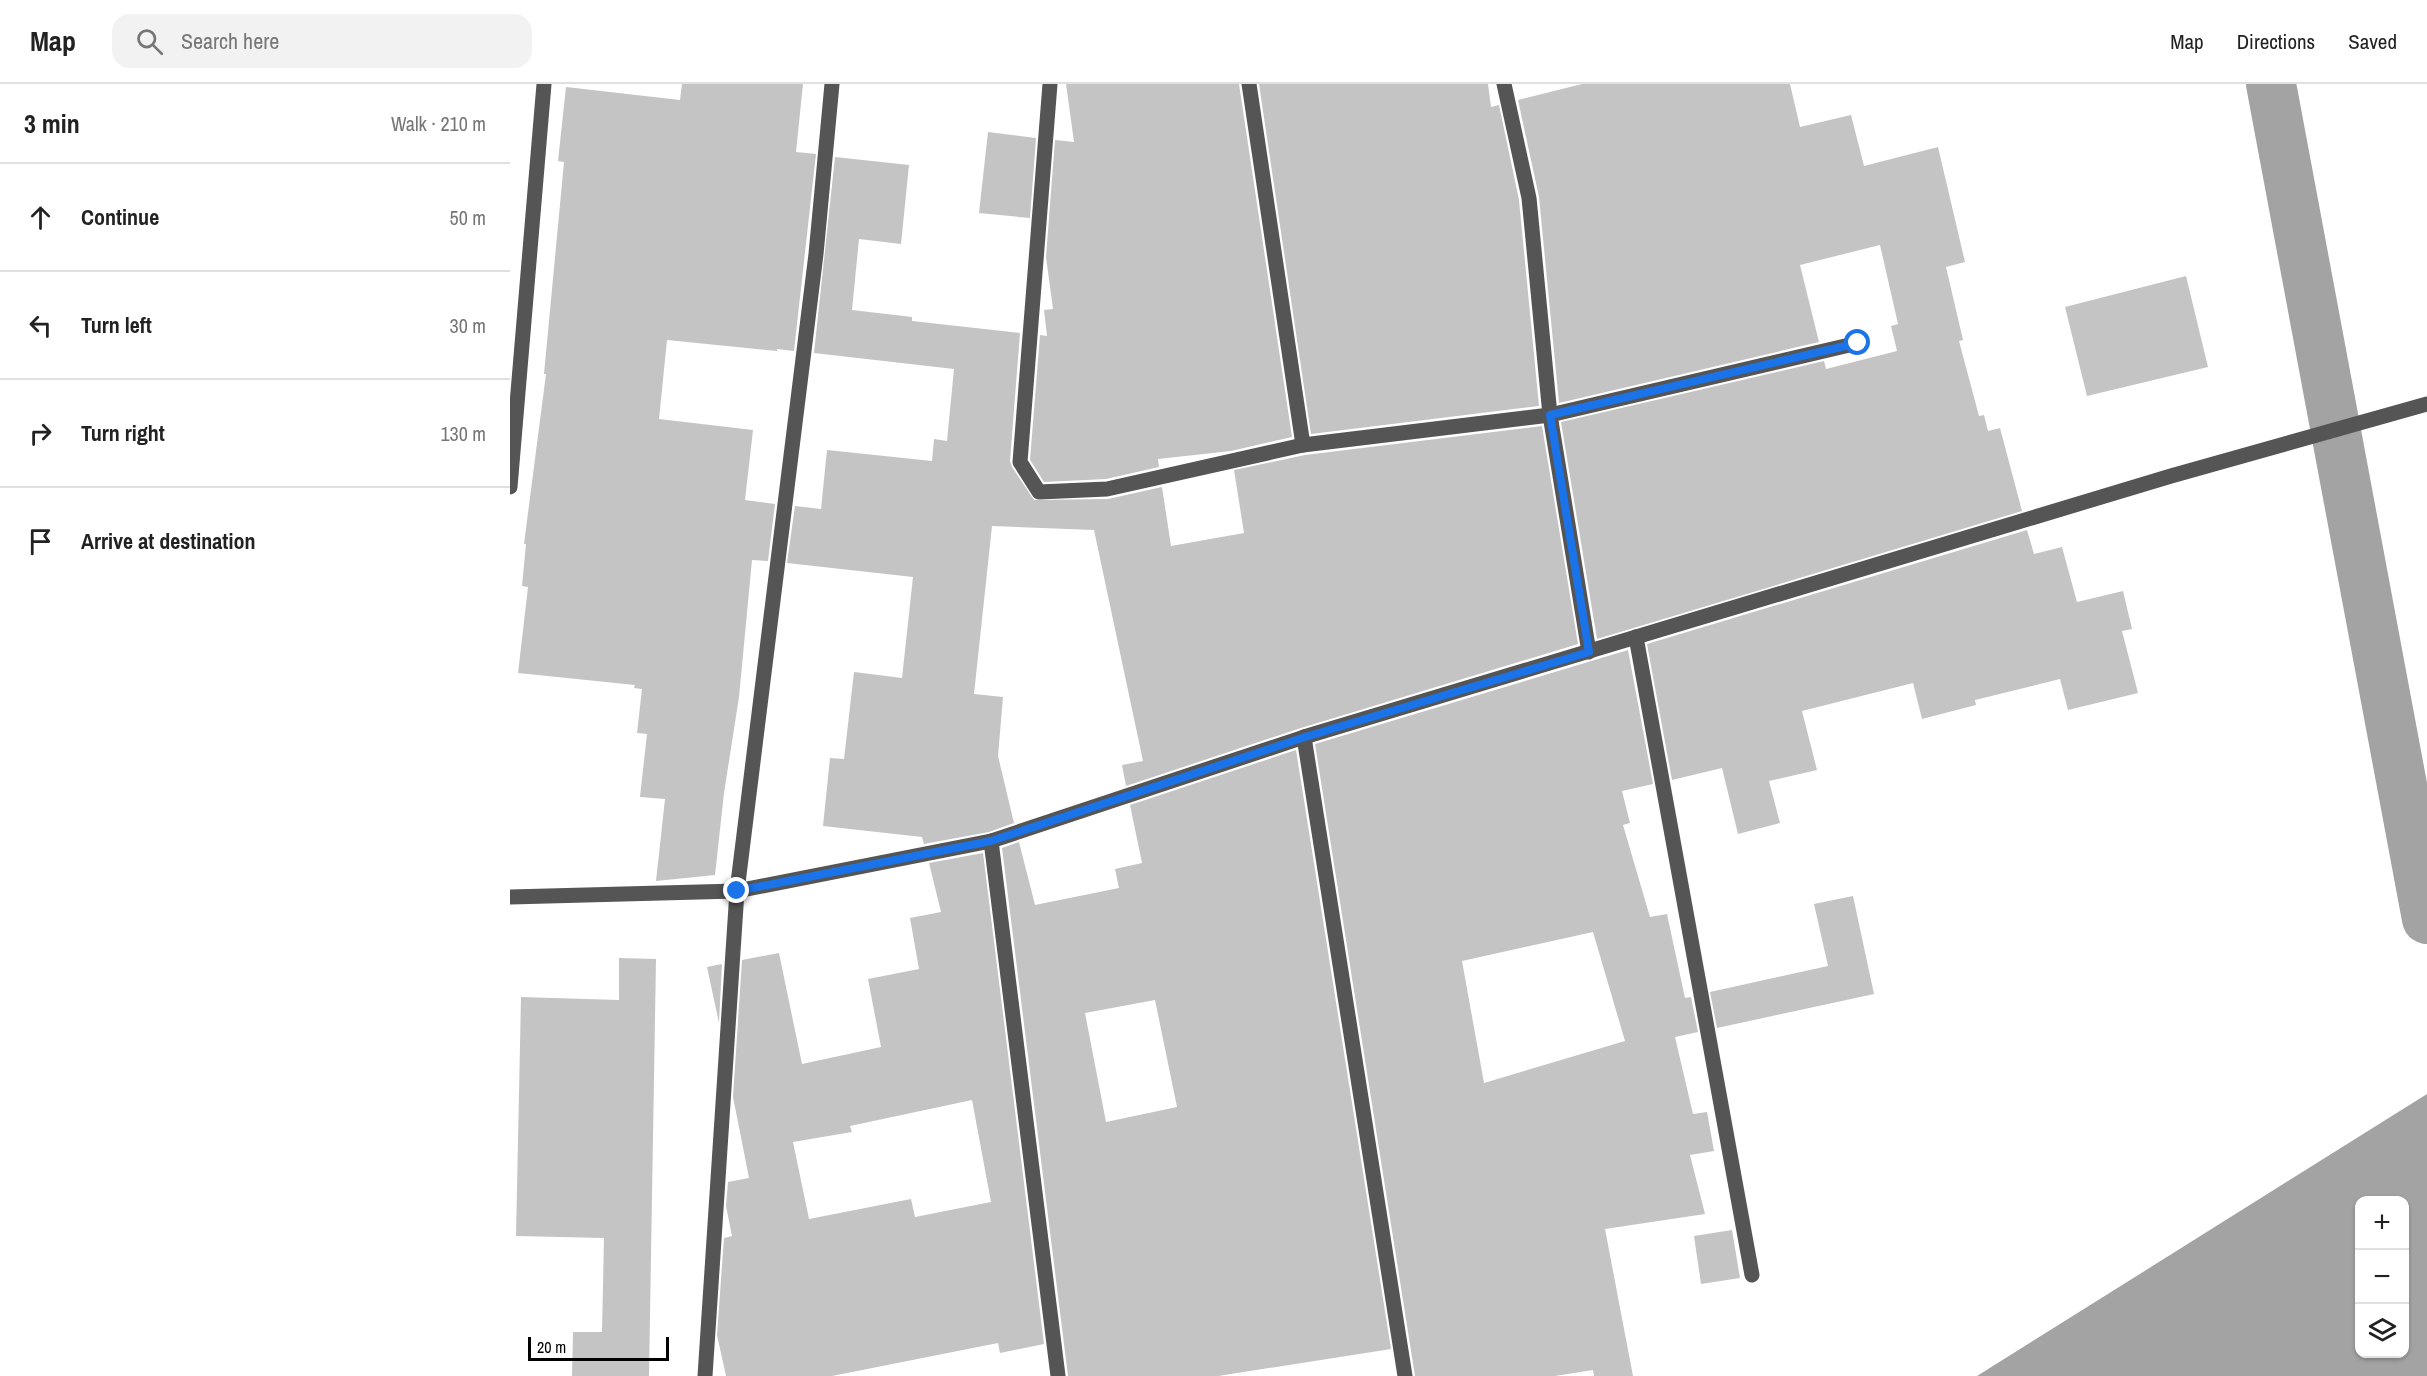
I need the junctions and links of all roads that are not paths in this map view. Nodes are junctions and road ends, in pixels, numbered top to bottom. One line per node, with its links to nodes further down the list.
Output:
1 (544, 84): 10 (street)
2 (832, 84): 15 (street)
3 (1050, 84): 9 (street)
4 (1249, 84): 9 (street)
5 (1504, 84): 8 (street)
6 (1858, 343): 8 (street)
7 (2427, 404): 11 (street)
8 (1550, 415): 9 (street); 12 (street)
9 (1303, 445)
10 (510, 487)
11 (1636, 637): 12 (street); 17 (street)
12 (1589, 652): 13 (street)
13 (1305, 737): 14 (street); 20 (street)
14 (991, 841): 15 (street); 19 (street)
15 (737, 891): 16 (street); 18 (street)
16 (510, 897)
17 (1752, 1275)
18 (705, 1376)
19 (1058, 1376)
20 (1405, 1376)

